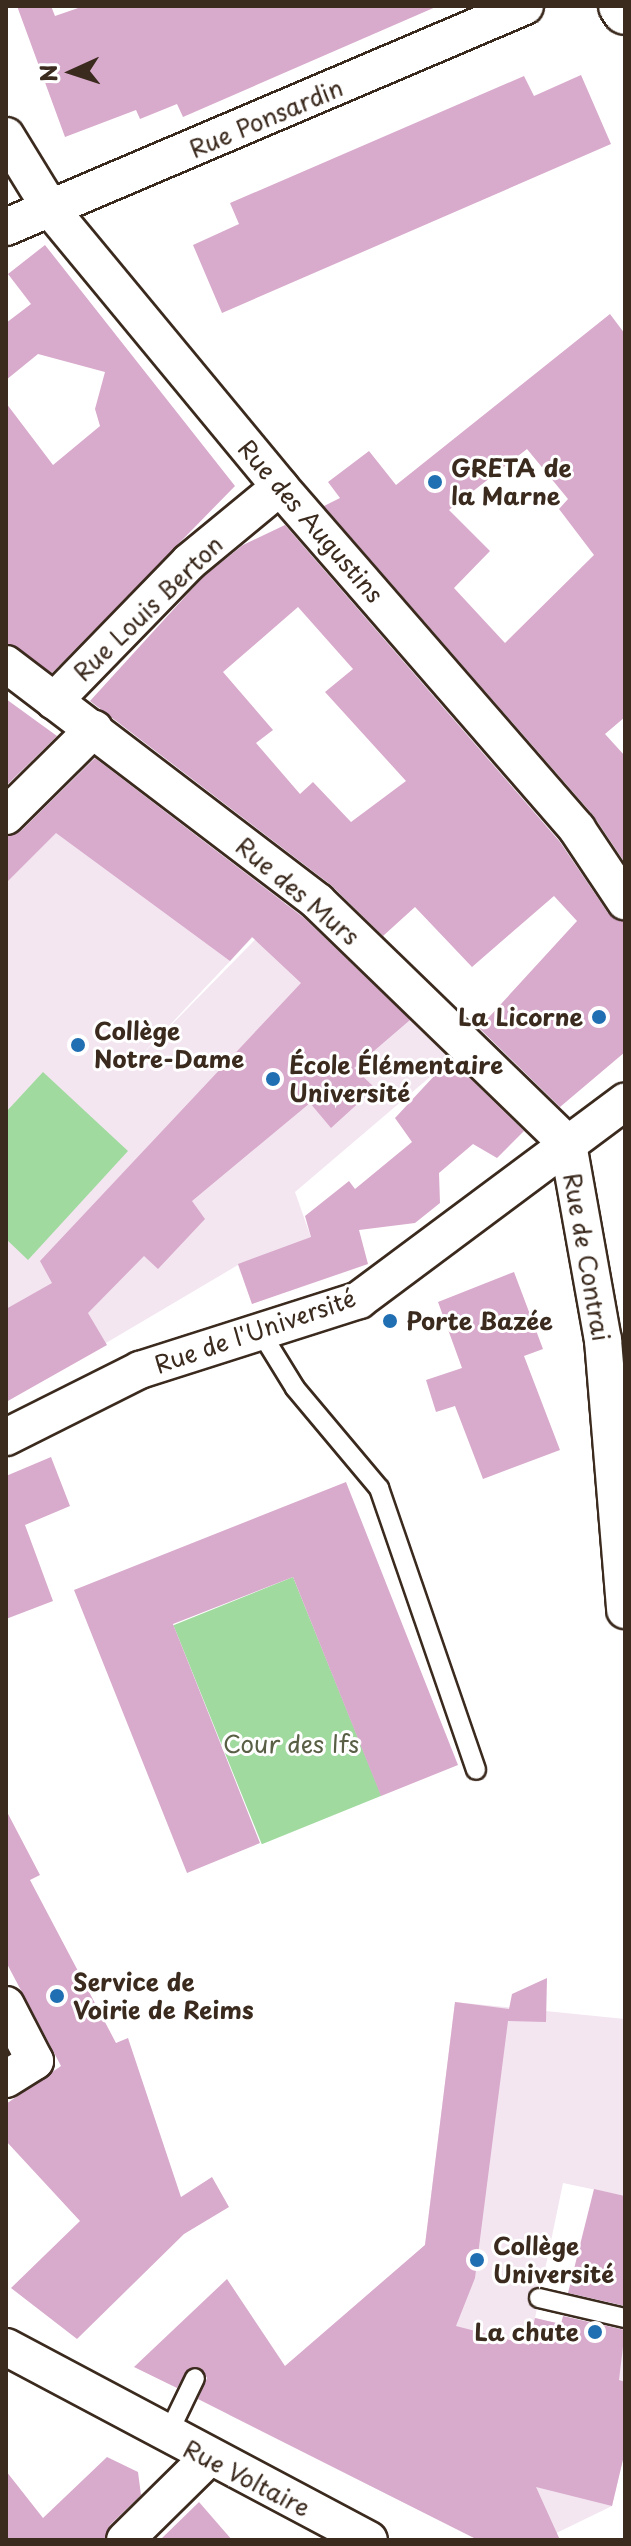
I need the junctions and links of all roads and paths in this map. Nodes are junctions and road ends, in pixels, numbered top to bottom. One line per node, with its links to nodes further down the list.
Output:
1 (525, 6): 5 (street, Rue Ponsardin)
2 (621, 6): 3 (street)
3 (625, 12)
4 (6, 136): 5 (street, Rue des Augustins)
5 (52, 211): 6 (street, Rue Ponsardin); 7 (street, Rue des Augustins)
6 (6, 227)
7 (280, 487): 9 (street, Rue Louis Berton); 12 (street, Rue des Augustins)
8 (6, 664): 9 (street, Rue des Murs)
9 (54, 701): 10 (street, Rue des Murs)
10 (94, 729): 11 (street); 14 (street, Rue des Murs)
11 (6, 816)
12 (625, 901)
13 (625, 1102): 14 (street, Rue de l'Université)
14 (568, 1144): 15 (street, Rue de l'Université); 17 (street, Rue de Contrai)
15 (260, 1331): 16 (street, Rue de l'Université); 18 (lane)
16 (6, 1437)
17 (625, 1610)
18 (476, 1770)
19 (6, 2005): 20 (street)
20 (31, 2064)
21 (539, 2298): 22 (lane)
22 (625, 2318)
23 (6, 2347): 25 (street, Rue Voltaire)
24 (195, 2378): 25 (lane, Rue Voltaire)
25 (167, 2436): 26 (street, Rue Voltaire)
26 (207, 2459): 27 (street, Rue Voltaire); 28 (street)
27 (360, 2538)
28 (125, 2540)

